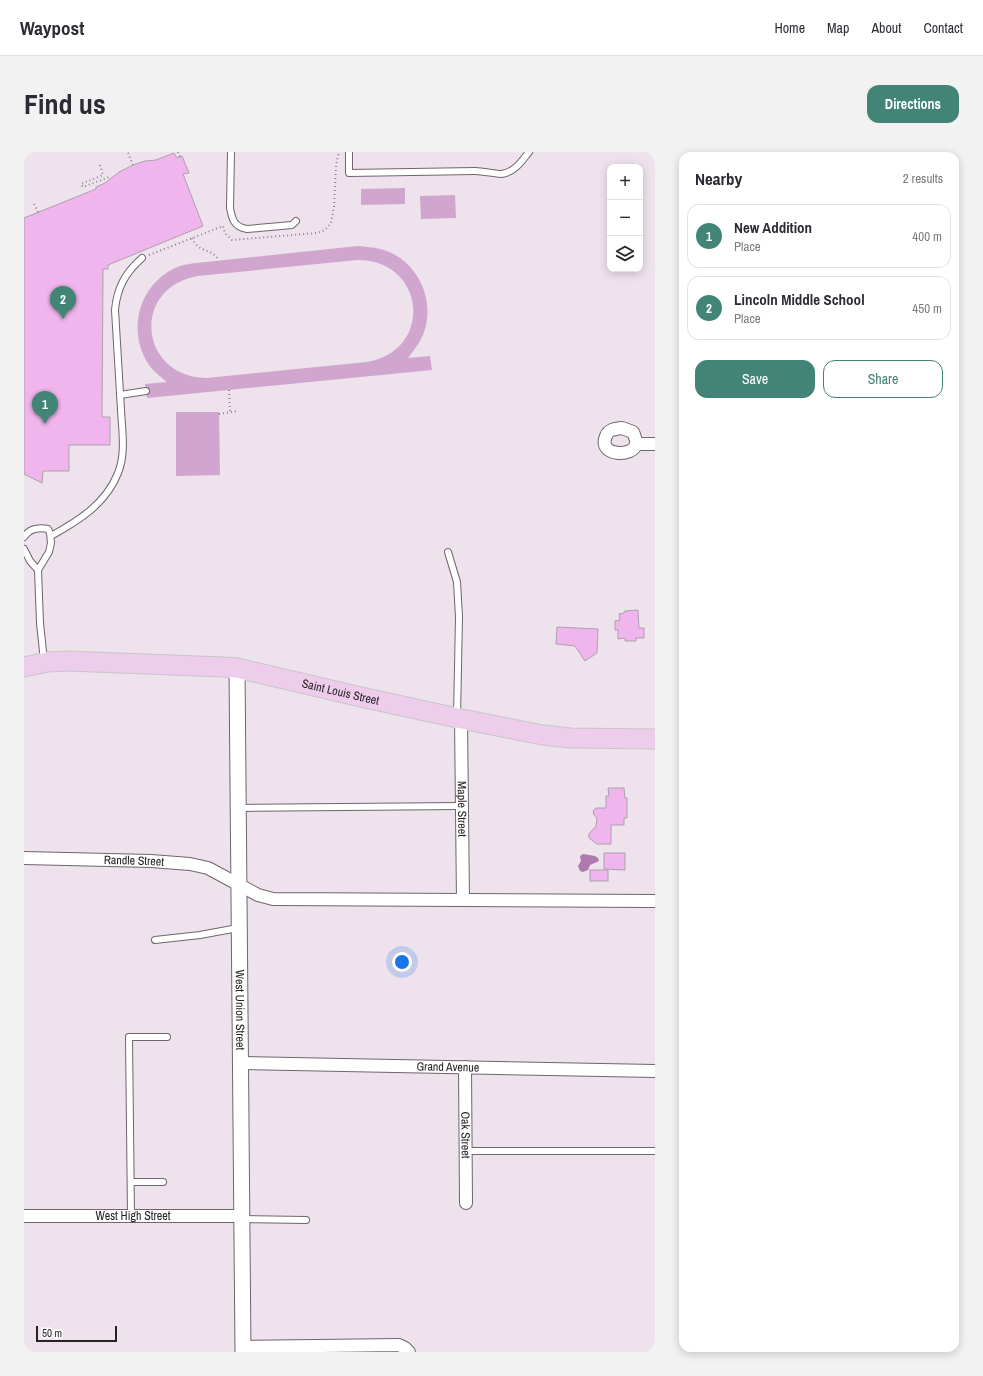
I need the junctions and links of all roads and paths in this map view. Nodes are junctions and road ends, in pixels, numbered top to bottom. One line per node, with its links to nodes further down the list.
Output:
1 (178, 152): 6 (path)
2 (231, 152): 12 (lane)
3 (349, 152): 4 (lane)
4 (529, 152)
5 (128, 154): 8 (path)
6 (180, 157)
7 (100, 165): 9 (path)
8 (133, 165)
9 (109, 177)
10 (34, 204): 11 (path)
11 (38, 212)
12 (296, 221)
13 (192, 238): 15 (path)
14 (142, 258): 18 (lane)
15 (218, 260)
16 (229, 390): 20 (path)
17 (146, 392): 18 (lane)
18 (120, 395): 24 (lane)
19 (238, 411): 20 (path)
20 (230, 412): 21 (path)
21 (220, 414)
22 (636, 444): 23 (street)
23 (655, 444)
24 (51, 536): 25 (lane); 28 (lane)
25 (24, 537)
26 (24, 549): 28 (lane)
27 (448, 552): 32 (lane)
28 (38, 570): 29 (lane)
29 (44, 663): 30 (main road, Saint Louis Street); 31 (main road, Saint Louis Street)
30 (24, 667)
31 (237, 668): 32 (main road, Saint Louis Street); 35 (street, West Union Street)
32 (459, 718): 33 (main road, Saint Louis Street); 34 (street, Maple Street)
33 (655, 739)
34 (462, 806): 35 (lane); 38 (street, Maple Street)
35 (239, 808): 37 (street, West Union Street)
36 (24, 858): 37 (street, Randle Street)
37 (239, 884): 38 (street, Randle Street); 40 (street, West Union Street)
38 (463, 900): 39 (street, Randle Street)
39 (655, 901)
40 (240, 928): 41 (lane); 43 (street, West Union Street)
41 (155, 940)
42 (167, 1037): 48 (lane)
43 (241, 1063): 44 (street, Grand Avenue); 53 (street, West Union Street)
44 (465, 1067): 45 (street, Grand Avenue); 46 (street, Oak Street)
45 (655, 1071)
46 (465, 1151): 47 (lane); 50 (street, Oak Street)
47 (655, 1151)
48 (131, 1182): 49 (lane); 52 (lane)
49 (163, 1182)
50 (466, 1203)
51 (24, 1216): 52 (street, West High Street)
52 (131, 1216): 53 (street, West High Street)
53 (242, 1218): 54 (lane); 55 (street, West Union Street)
54 (306, 1220)
55 (244, 1350): 56 (street)
56 (409, 1352)

